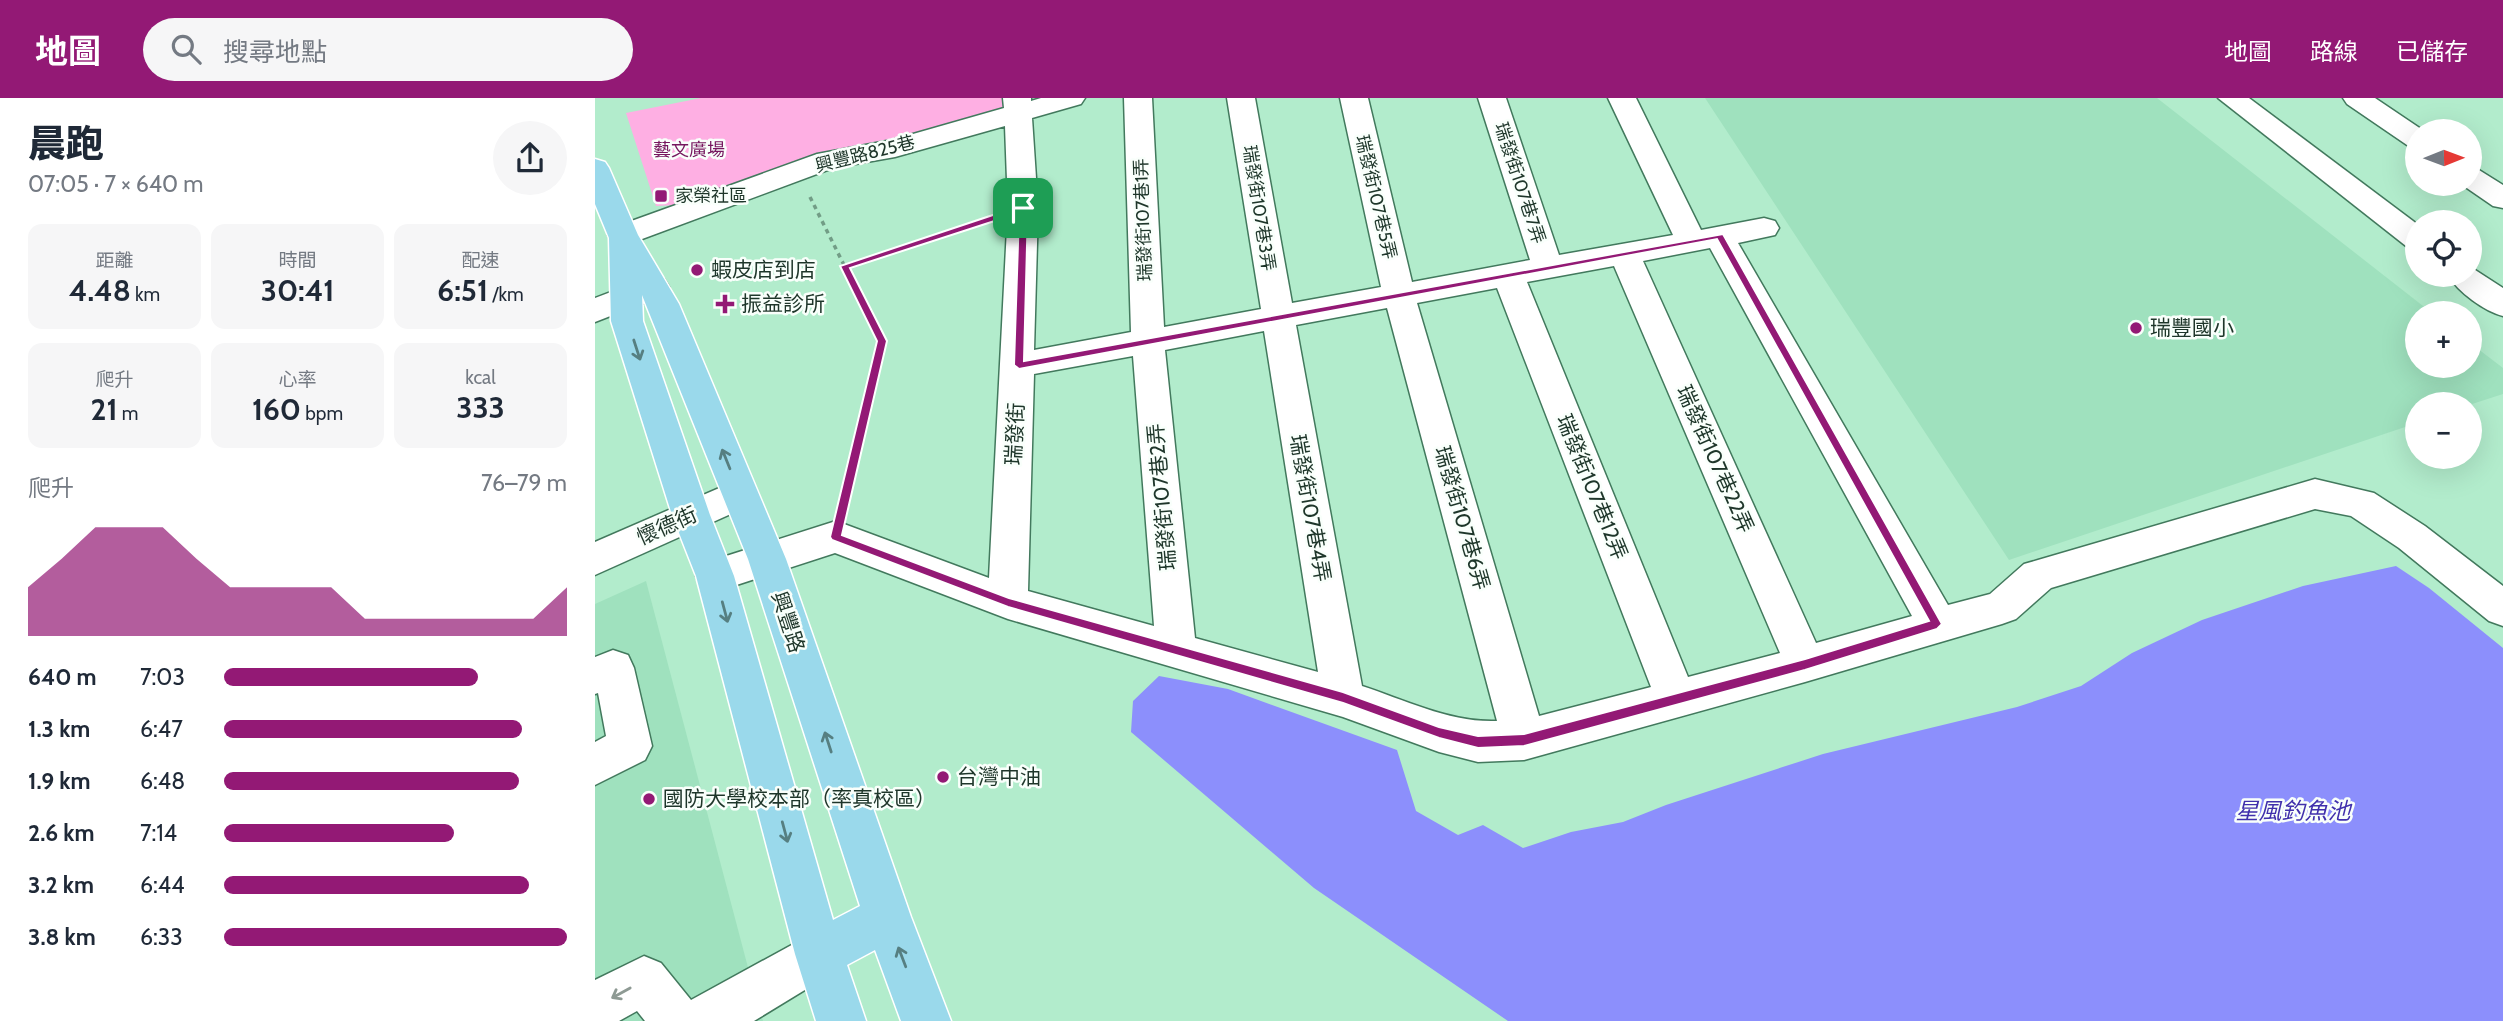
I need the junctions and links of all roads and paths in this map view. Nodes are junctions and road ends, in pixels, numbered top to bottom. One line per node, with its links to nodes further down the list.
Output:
1 (1071, 98): 9 (street, 興豐路825巷)
2 (1138, 98): 29 (street, 瑞發街107巷1弄)
3 (1241, 98): 28 (street, 瑞發街107巷3弄)
4 (1354, 98): 25 (street, 瑞發街107巷5弄)
5 (1492, 98): 22 (street, 瑞發街107巷7弄)
6 (1622, 98): 19 (street)
7 (2232, 98): 17 (street)
8 (2357, 98): 10 (street)
9 (1018, 105): 12 (street, 興豐路825巷); 15 (street, 瑞發街)
10 (2405, 131)
11 (595, 168): 18 (main road, 興豐路)
12 (797, 171): 18 (street, 興豐路825巷); 21 (path)
13 (2482, 185): 14 (street)
14 (2503, 200)
15 (1023, 208): 21 (path); 30 (street, 瑞發街)
16 (1764, 228): 19 (street)
17 (2405, 230)
18 (623, 235): 26 (main road, 興豐路)
19 (1705, 239): 20 (street); 39 (street)
20 (1625, 253): 22 (street); 41 (street, 瑞發街107巷22弄)
21 (845, 266): 33 (path)
22 (1548, 268): 23 (street)
23 (1508, 275): 25 (street); 44 (street, 瑞發街107巷12弄)
24 (2480, 287): 27 (street)
25 (1399, 295): 28 (street); 45 (street, 瑞發街107巷6弄)
26 (625, 299): 31 (main road, 興豐路, one-way to 26); 32 (main road, 興豐路, one-way to 32)
27 (2503, 305)
28 (1277, 318): 29 (street); 43 (street, 瑞發街107巷4弄)
29 (1148, 341): 30 (street); 40 (street, 瑞發街107巷2弄)
30 (1019, 365): 37 (street, 瑞發街)
31 (740, 494): 32 (street, 懷德街); 35 (main road, 興豐路)
32 (691, 515): 34 (street, 懷德街); 36 (main road, 興豐路)
33 (836, 537): 35 (street); 37 (street)
34 (595, 559)
35 (767, 559): 36 (street); 47 (main road, 興豐路, one-way to 35)
36 (715, 576): 48 (main road, 興豐路, one-way to 48)
37 (1008, 602): 40 (street)
38 (2503, 609): 39 (street)
39 (1937, 624): 41 (street)
40 (1176, 652): 43 (street)
41 (1805, 664): 44 (street)
42 (595, 676): 46 (street)
43 (1343, 698): 45 (street)
44 (1676, 698): 45 (street)
45 (1524, 740)
46 (595, 765)
47 (887, 917): 48 (main road); 53 (main road, 興豐路, one-way to 47)
48 (819, 954): 51 (street); 52 (main road, 興豐路)
49 (595, 1007): 50 (street, one-way to 49)
50 (676, 1021)
51 (702, 1021)
52 (841, 1021)
53 (926, 1021)

